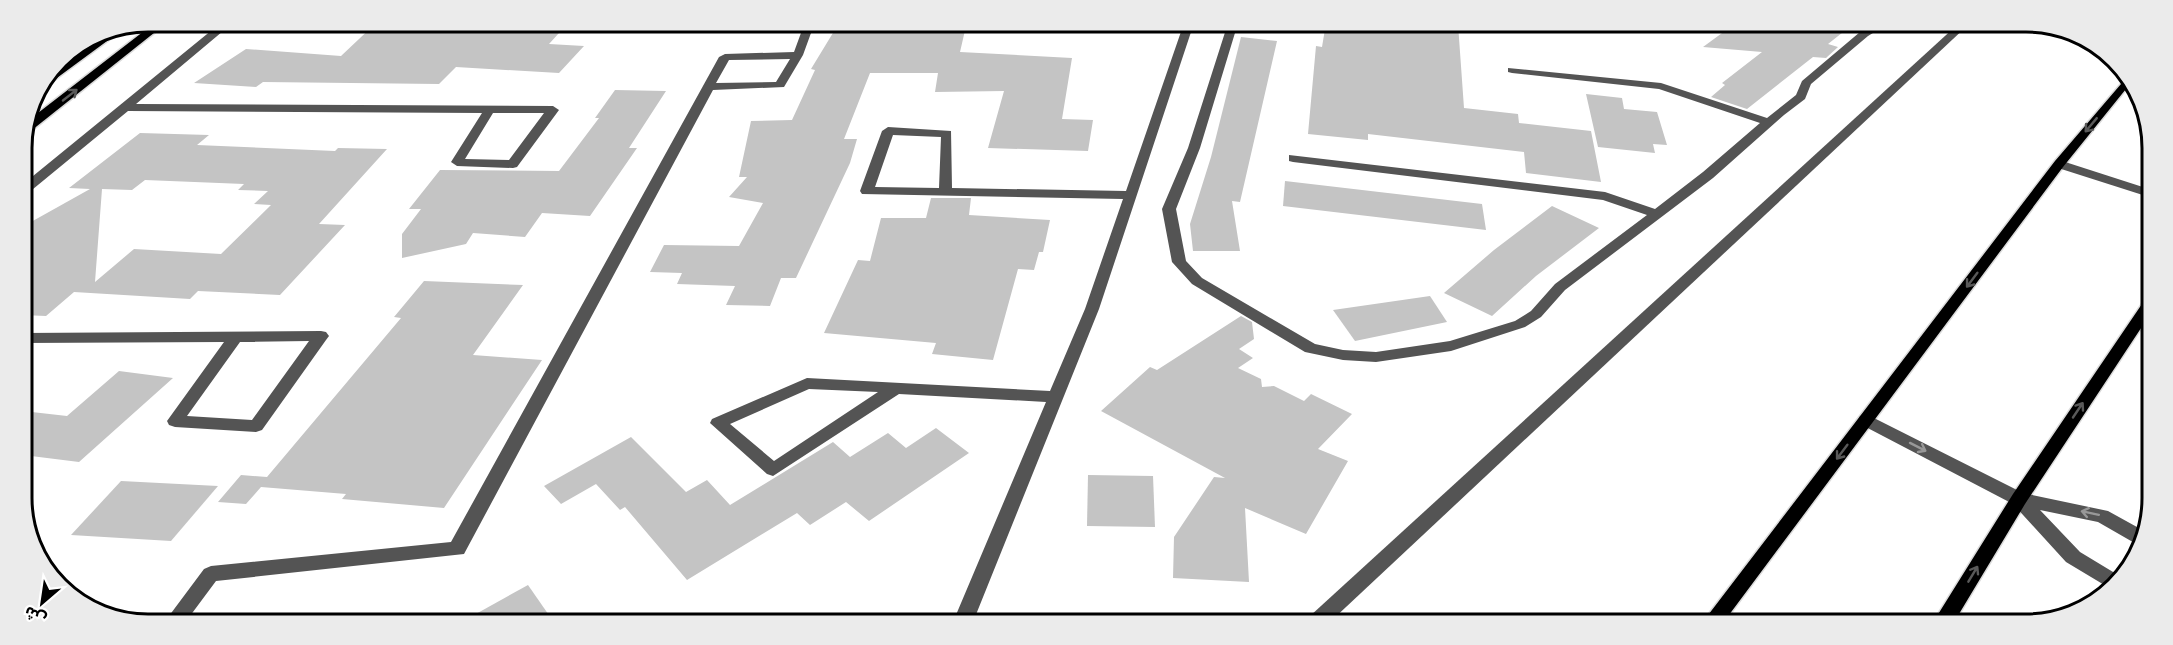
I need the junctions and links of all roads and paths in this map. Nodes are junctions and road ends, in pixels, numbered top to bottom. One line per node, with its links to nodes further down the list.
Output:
1 (150, 32): 16 (main road, one-way to 1)
2 (217, 32): 14 (street)
3 (806, 32): 9 (street)
4 (1186, 32): 23 (street)
5 (1230, 32): 24 (street)
6 (1868, 32): 17 (street)
7 (1955, 32): 34 (street)
8 (94, 45): 10 (highway)
9 (798, 55): 13 (street); 13 (street)
10 (67, 65)
11 (1512, 70): 17 (street)
12 (2123, 86): 19 (main road, one-way to 19)
13 (709, 87): 37 (street)
14 (125, 107): 15 (street); 20 (street)
15 (490, 109): 15 (street)
16 (34, 122)
17 (1768, 122): 24 (street)
18 (1293, 158): 24 (street)
19 (2059, 164): 21 (street); 30 (main road, one-way to 30)
20 (32, 183)
21 (2142, 191)
22 (945, 192): 22 (street); 23 (street)
23 (1130, 195): 29 (street)
24 (1658, 214)
25 (2142, 314): 31 (main road, one-way to 25)
26 (235, 337): 26 (street); 27 (street)
27 (32, 338)
28 (896, 388): 28 (street); 29 (street)
29 (1055, 398): 38 (street)
30 (1866, 420): 31 (street, one-way to 31); 35 (main road, one-way to 35)
31 (2019, 499): 32 (street, one-way to 31); 33 (street); 36 (main road, one-way to 31)
32 (2135, 535)
33 (2108, 578)
34 (1326, 613)
35 (1719, 613)
36 (1949, 613)
37 (181, 614)
38 (966, 614)

